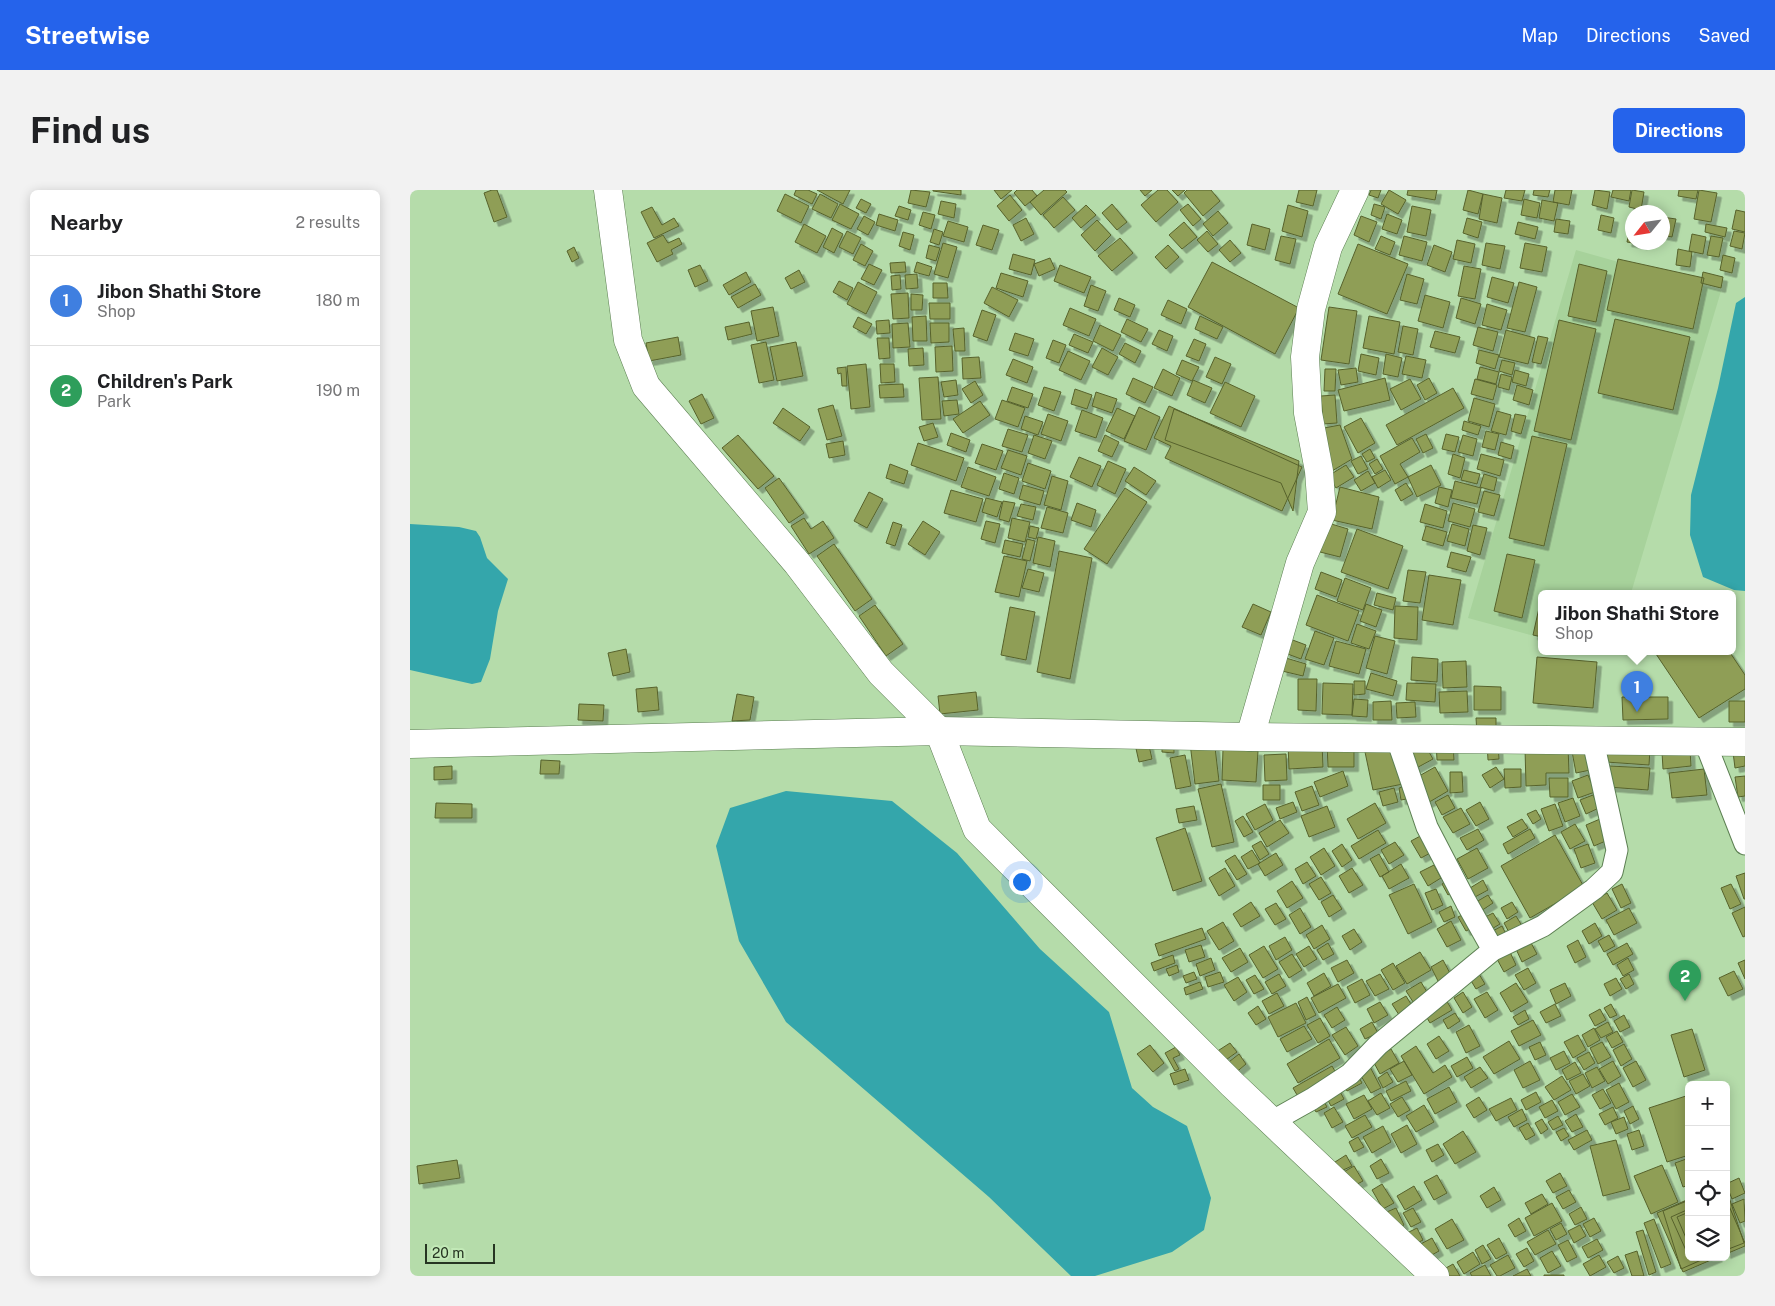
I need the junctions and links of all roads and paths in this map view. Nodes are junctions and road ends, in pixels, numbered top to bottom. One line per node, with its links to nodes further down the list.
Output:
1 (608, 190): 3 (main road)
2 (1355, 190): 4 (main road)
3 (939, 731): 4 (main road); 9 (main road); 12 (main road)
4 (1250, 737): 5 (main road)
5 (1397, 738): 6 (main road); 11 (street)
6 (1593, 741): 7 (main road); 11 (street)
7 (1705, 742): 8 (main road); 10 (street)
8 (1745, 742)
9 (410, 744)
10 (1745, 844)
11 (1494, 950): 12 (street)
12 (1271, 1122): 13 (main road)
13 (1435, 1276)

